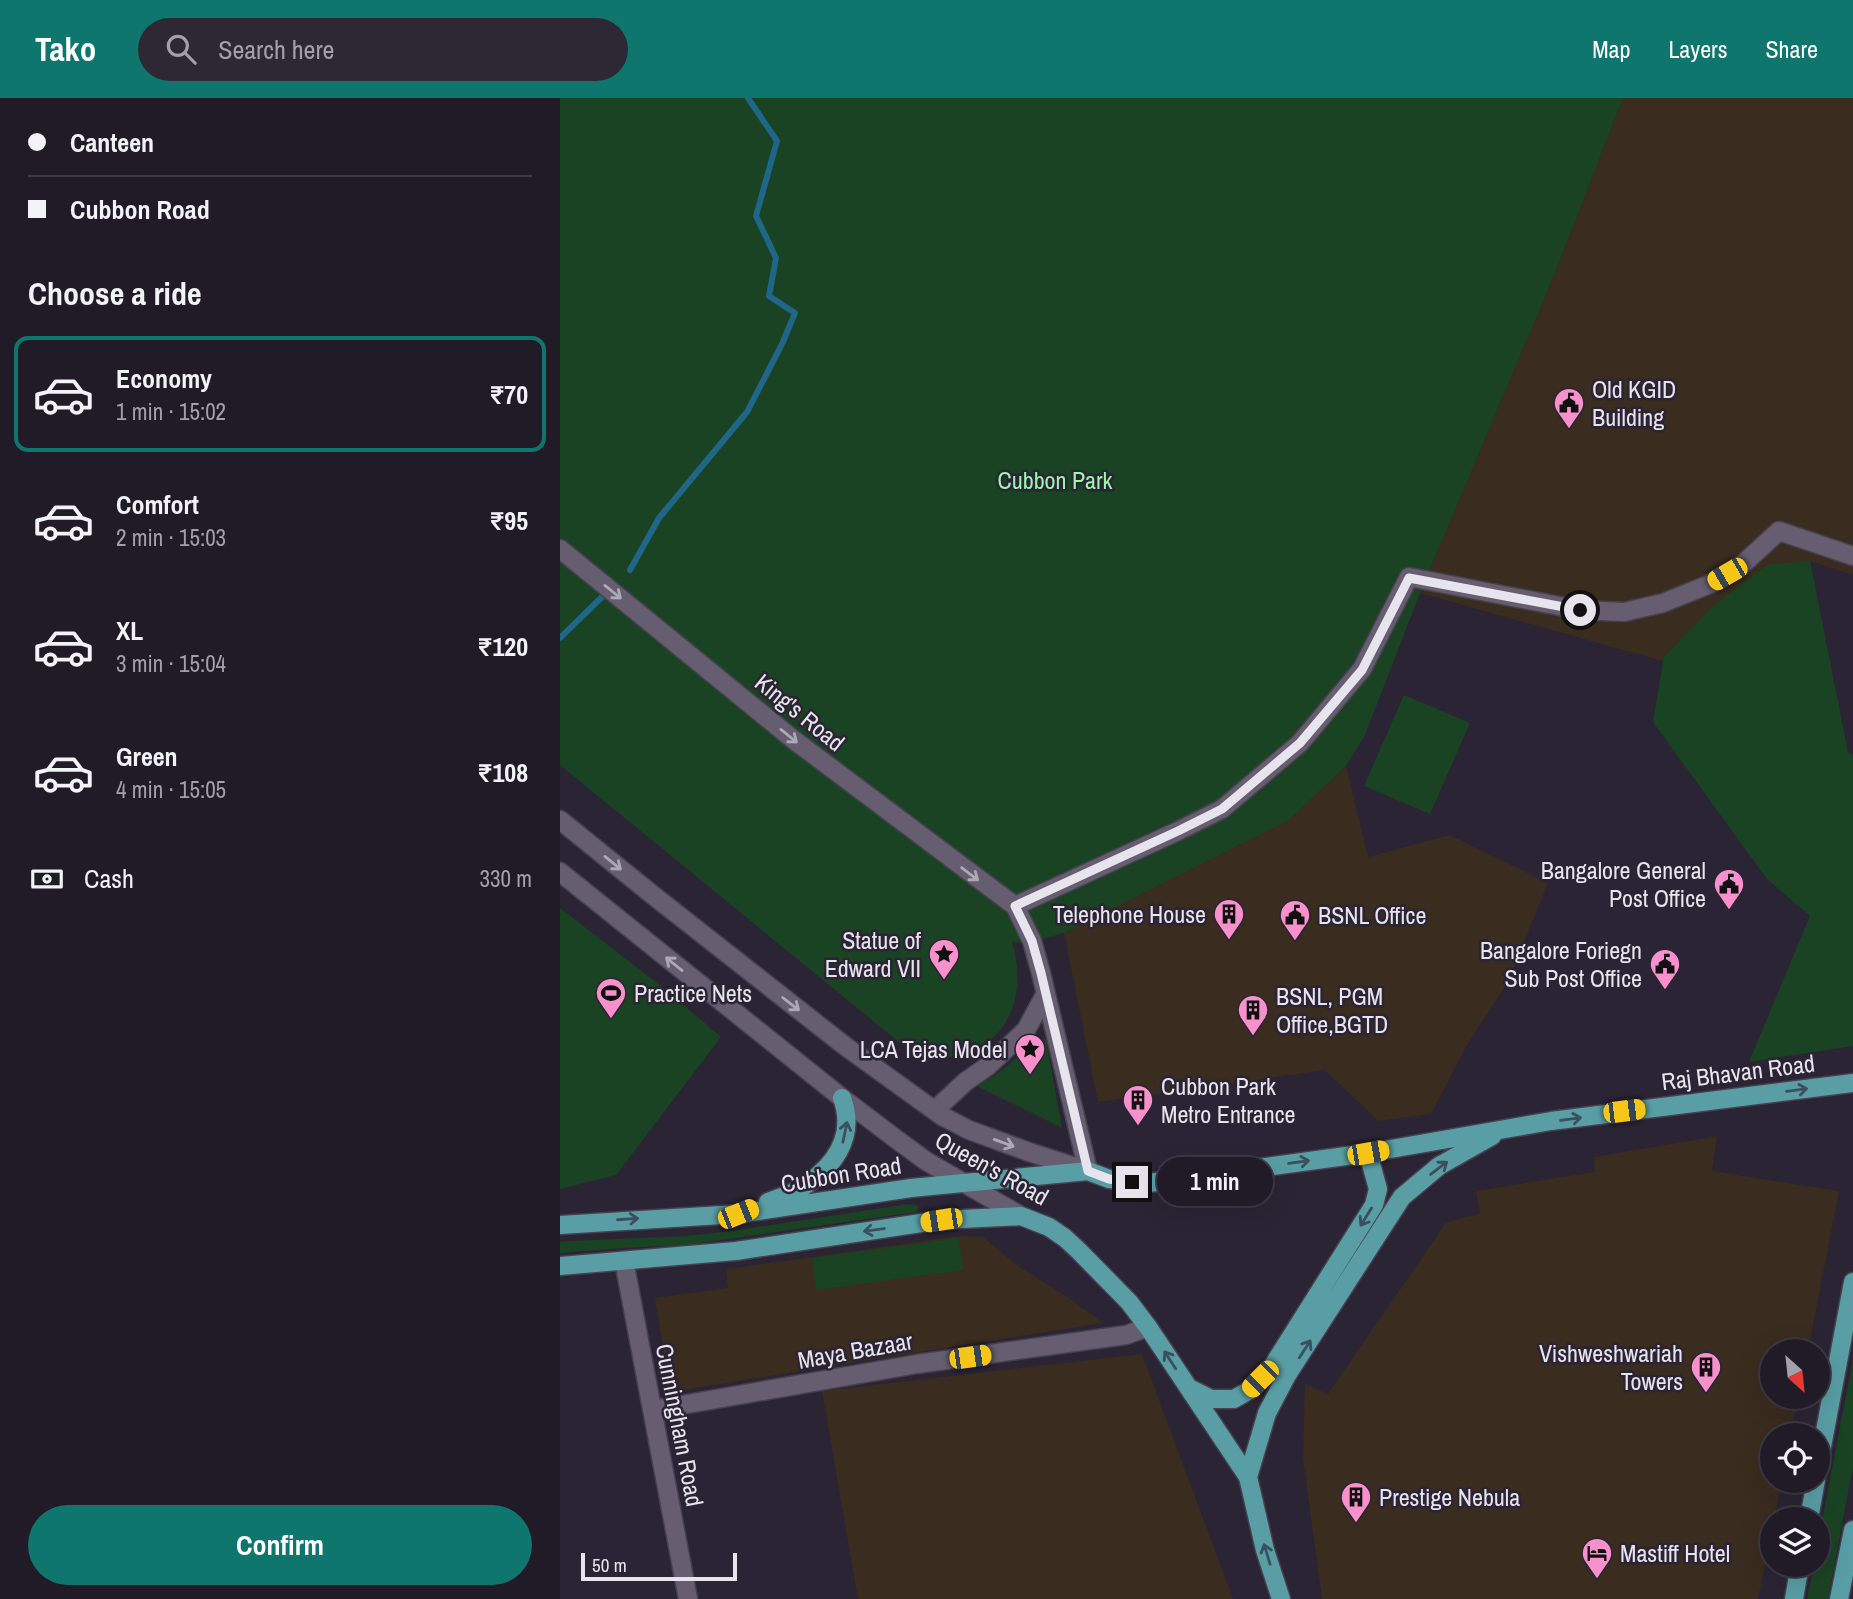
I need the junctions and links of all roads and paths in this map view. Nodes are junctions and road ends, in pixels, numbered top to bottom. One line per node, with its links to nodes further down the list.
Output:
1 (560, 549): 5 (street, King's Road, one-way to 5)
2 (1853, 556): 5 (street)
3 (560, 820): 9 (street, Queen's Road, one-way to 9)
4 (560, 872): 8 (street, Queen's Road, one-way to 4)
5 (1015, 906): 6 (street)
6 (1045, 995): 9 (street); 12 (street)
7 (1853, 1083): 10 (main road, Raj Bhavan Road, one-way to 7)
8 (842, 1098): 13 (street, Queen's Road); 14 (main road, one-way to 8)
9 (938, 1113): 12 (street, Cubbon Road, one-way to 12)
10 (1504, 1130): 11 (main road, Cubbon Road); 24 (main road, one-way to 10)
11 (1368, 1153): 12 (main road, Cubbon Road, one-way to 11); 21 (main road, one-way to 21)
12 (1088, 1171): 13 (main road, Cubbon Road)
13 (964, 1182): 14 (main road, Cubbon Road); 15 (street, Queen's Road)
14 (738, 1214): 16 (main road, Cubbon Road, one-way to 14)
15 (1021, 1216): 17 (main road, one-way to 17); 20 (main road, Queen's Road)
16 (560, 1224)
17 (624, 1261): 18 (main road); 22 (street, Cunningham Road)
18 (560, 1266)
19 (1853, 1282): 23 (main road)
20 (1148, 1327): 21 (main road, Queen's Road, one-way to 20); 22 (street, Maya Bazaar)
21 (1189, 1388): 24 (main road, Queen's Road)
22 (653, 1410): 27 (street, Cunningham Road)
23 (1826, 1423)
24 (1248, 1477): 28 (main road, Queen's Road, one-way to 24)
25 (1853, 1530): 30 (main road)
26 (1798, 1577): 29 (main road)
27 (688, 1599)
28 (1281, 1599)
29 (1794, 1599)
30 (1839, 1599)

